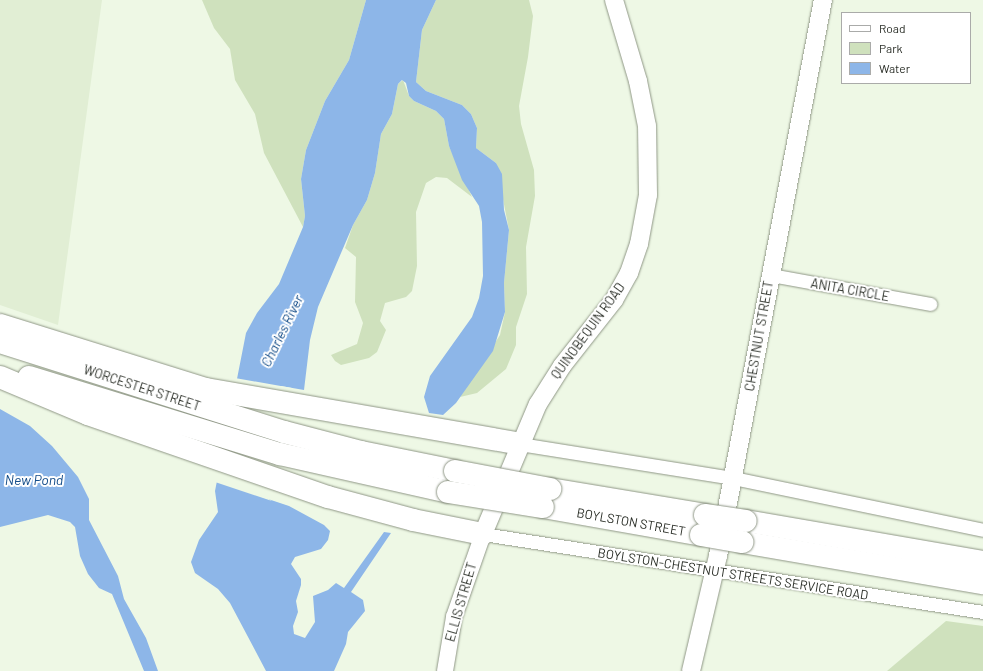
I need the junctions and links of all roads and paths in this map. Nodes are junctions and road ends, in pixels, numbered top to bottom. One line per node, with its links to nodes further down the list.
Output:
1 (614, 0): 10 (main road, QUINOBEQUIN ROAD)
2 (823, 0): 3 (main road, CHESTNUT STREET)
3 (770, 275): 4 (street, ANITA CIRCLE); 12 (main road, CHESTNUT STREET)
4 (930, 304)
5 (0, 325): 10 (highway)
6 (0, 342): 9 (highway, WORCESTER STREET)
7 (0, 369): 11 (highway, WORCESTER STREET)
8 (0, 377): 16 (highway)
9 (284, 432): 13 (highway, BOYLSTON STREET, bridge)
10 (520, 444): 12 (street); 16 (main road, QUINOBEQUIN ROAD)
11 (280, 454): 13 (highway, BOYLSTON STREET, bridge)
12 (733, 478): 14 (street); 18 (main road, CHESTNUT STREET)
13 (547, 498): 15 (highway, BOYLSTON STREET, bridge)
14 (983, 530)
15 (744, 532): 17 (highway, BOYLSTON STREET); 19 (highway, BOYLSTON STREET)
16 (483, 534): 18 (street, BOYLSTON-CHESTNUT STREETS SERVICE ROAD); 21 (street, ELLIS STREET)
17 (983, 562)
18 (715, 571): 20 (street, BOYLSTON-CHESTNUT STREETS SERVICE ROAD); 22 (main road, CHESTNUT STREET)
19 (983, 583)
20 (983, 612)
21 (445, 671)
22 (691, 671)

